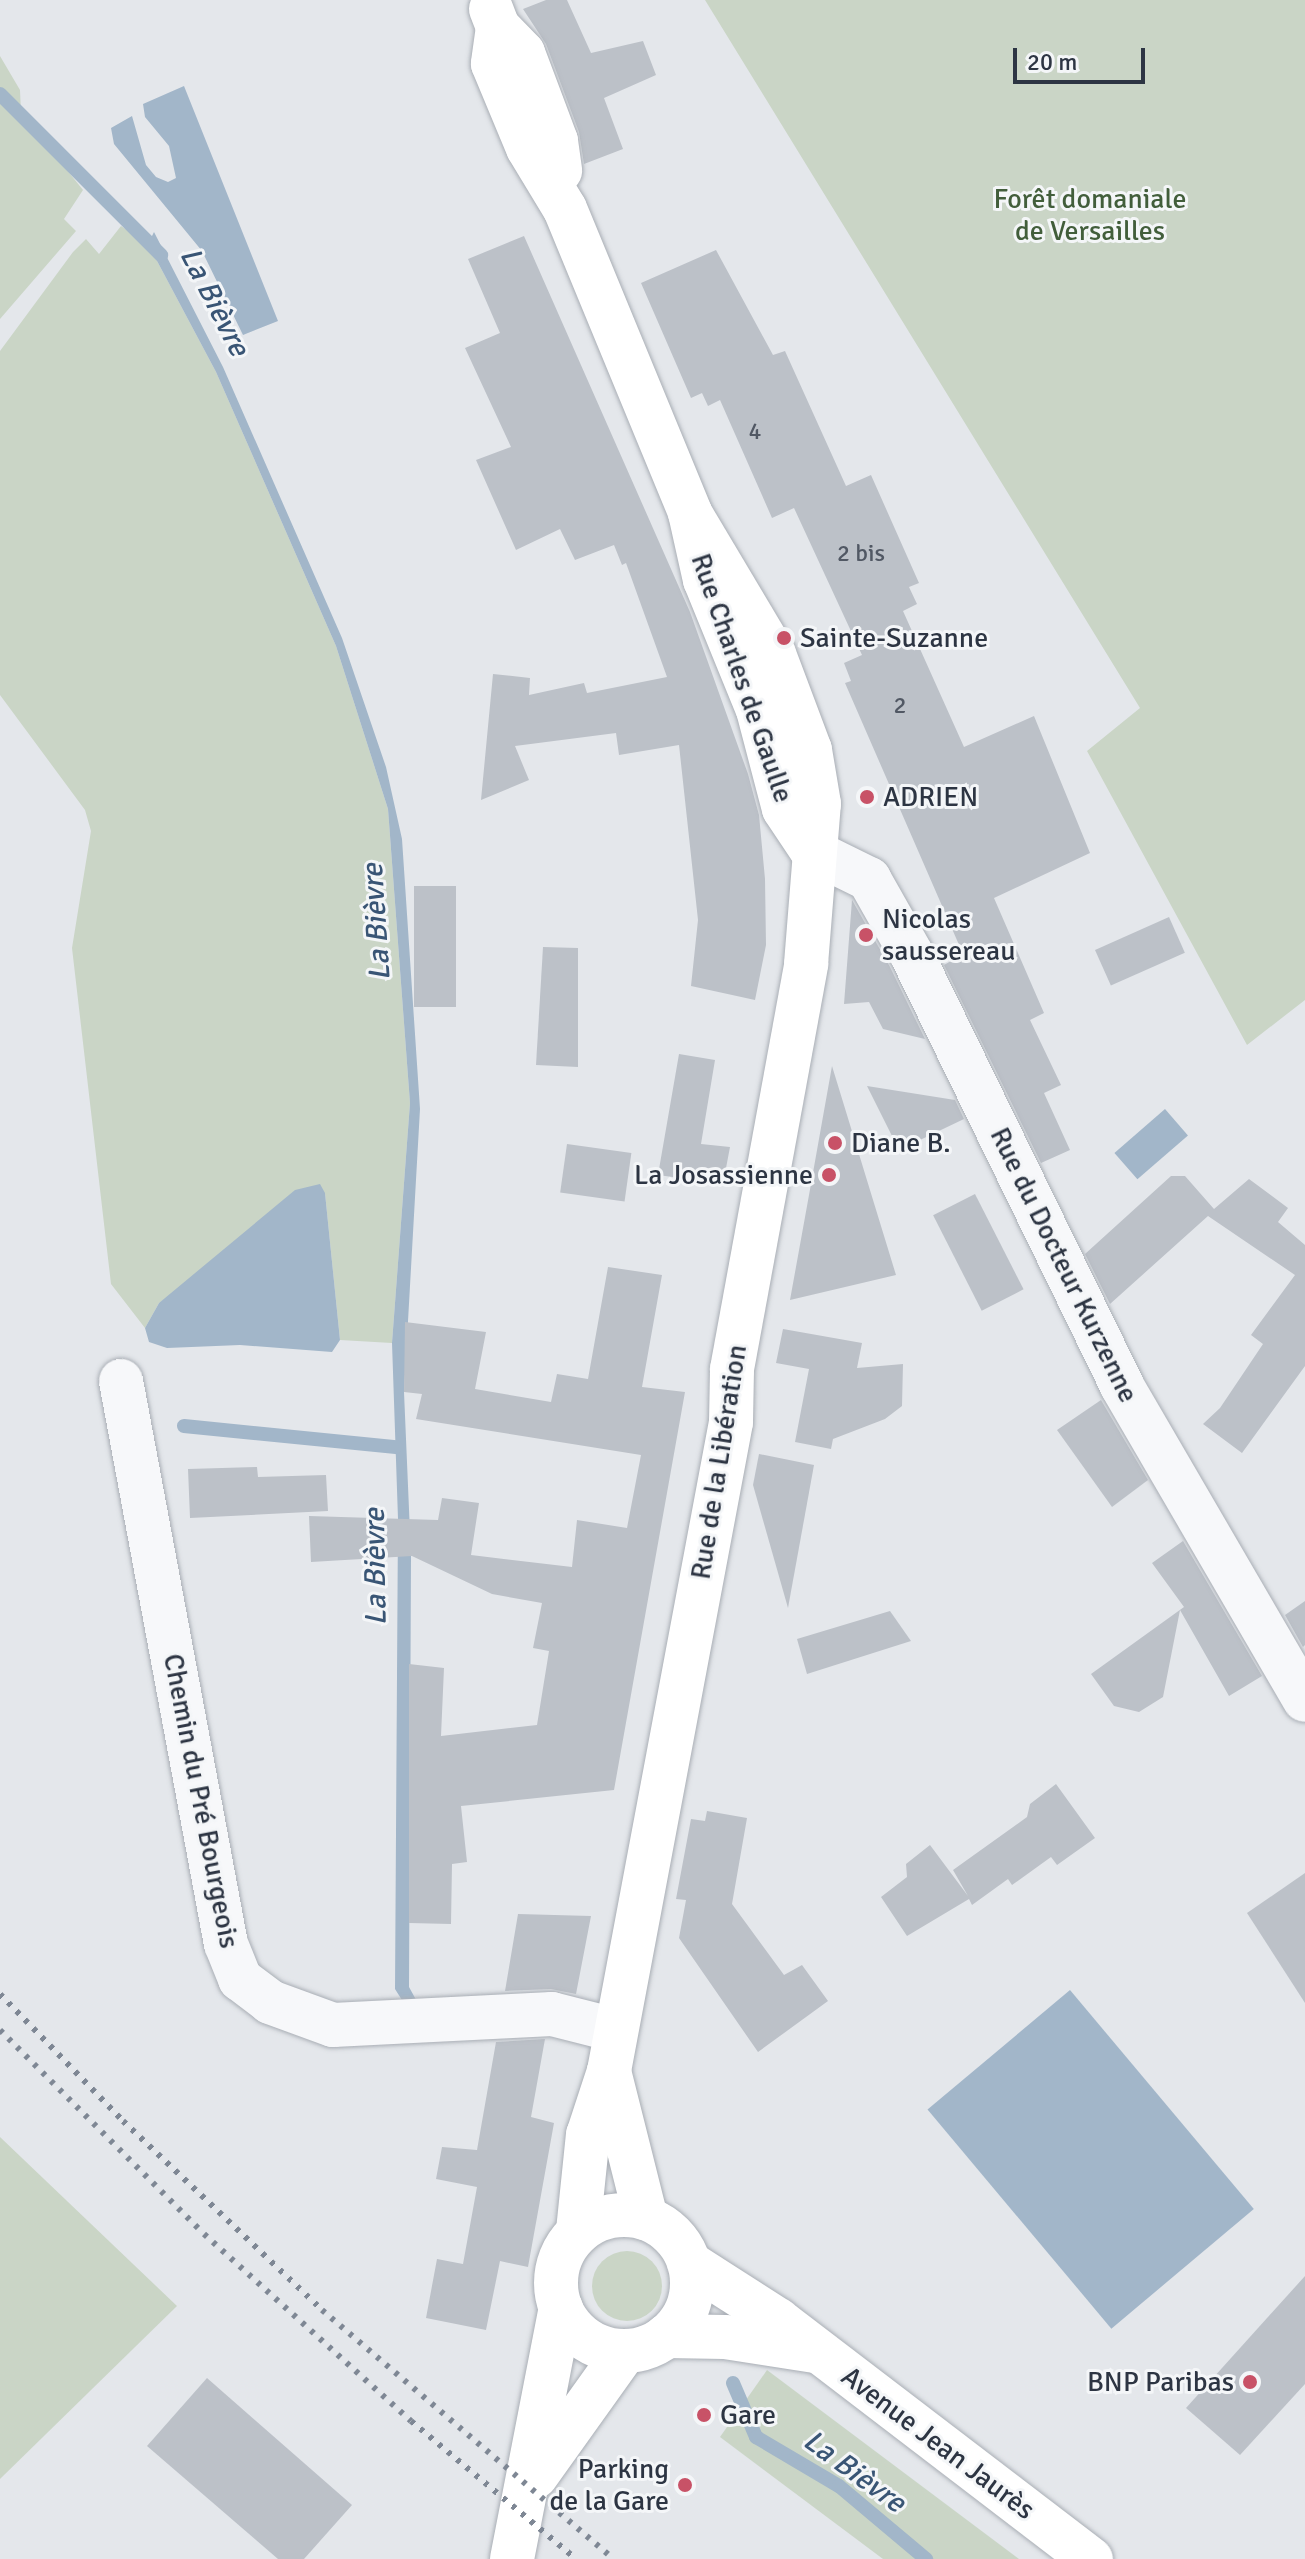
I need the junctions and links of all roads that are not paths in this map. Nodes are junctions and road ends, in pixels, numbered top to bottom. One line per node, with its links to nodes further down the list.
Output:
1 (493, 13): 2 (main road, Rue Charles de Gaulle)
2 (812, 851): 4 (street, Rue du Docteur Kurzenne); 5 (main road, Rue de la Libération)
3 (121, 1381): 5 (street, Chemin du Pré Bourgeois)
4 (1305, 1700)
5 (612, 2050): 6 (main road, Rue de la Libération); 7 (main road, Rue de la Libération)
6 (646, 2218): 7 (main road); 8 (main road)
7 (578, 2231): 9 (main road)
8 (689, 2263): 10 (main road); 12 (main road, Avenue Jean Jaurès)
9 (561, 2308): 11 (main road); 13 (main road)
10 (666, 2336): 11 (main road); 12 (main road)
11 (625, 2351): 13 (main road)
12 (817, 2352): 14 (main road, Avenue Jean Jaurès)
13 (527, 2489): 15 (main road)
14 (1075, 2547): 16 (main road, Avenue Jean Jaurès)
15 (512, 2559)
16 (1122, 2559)

